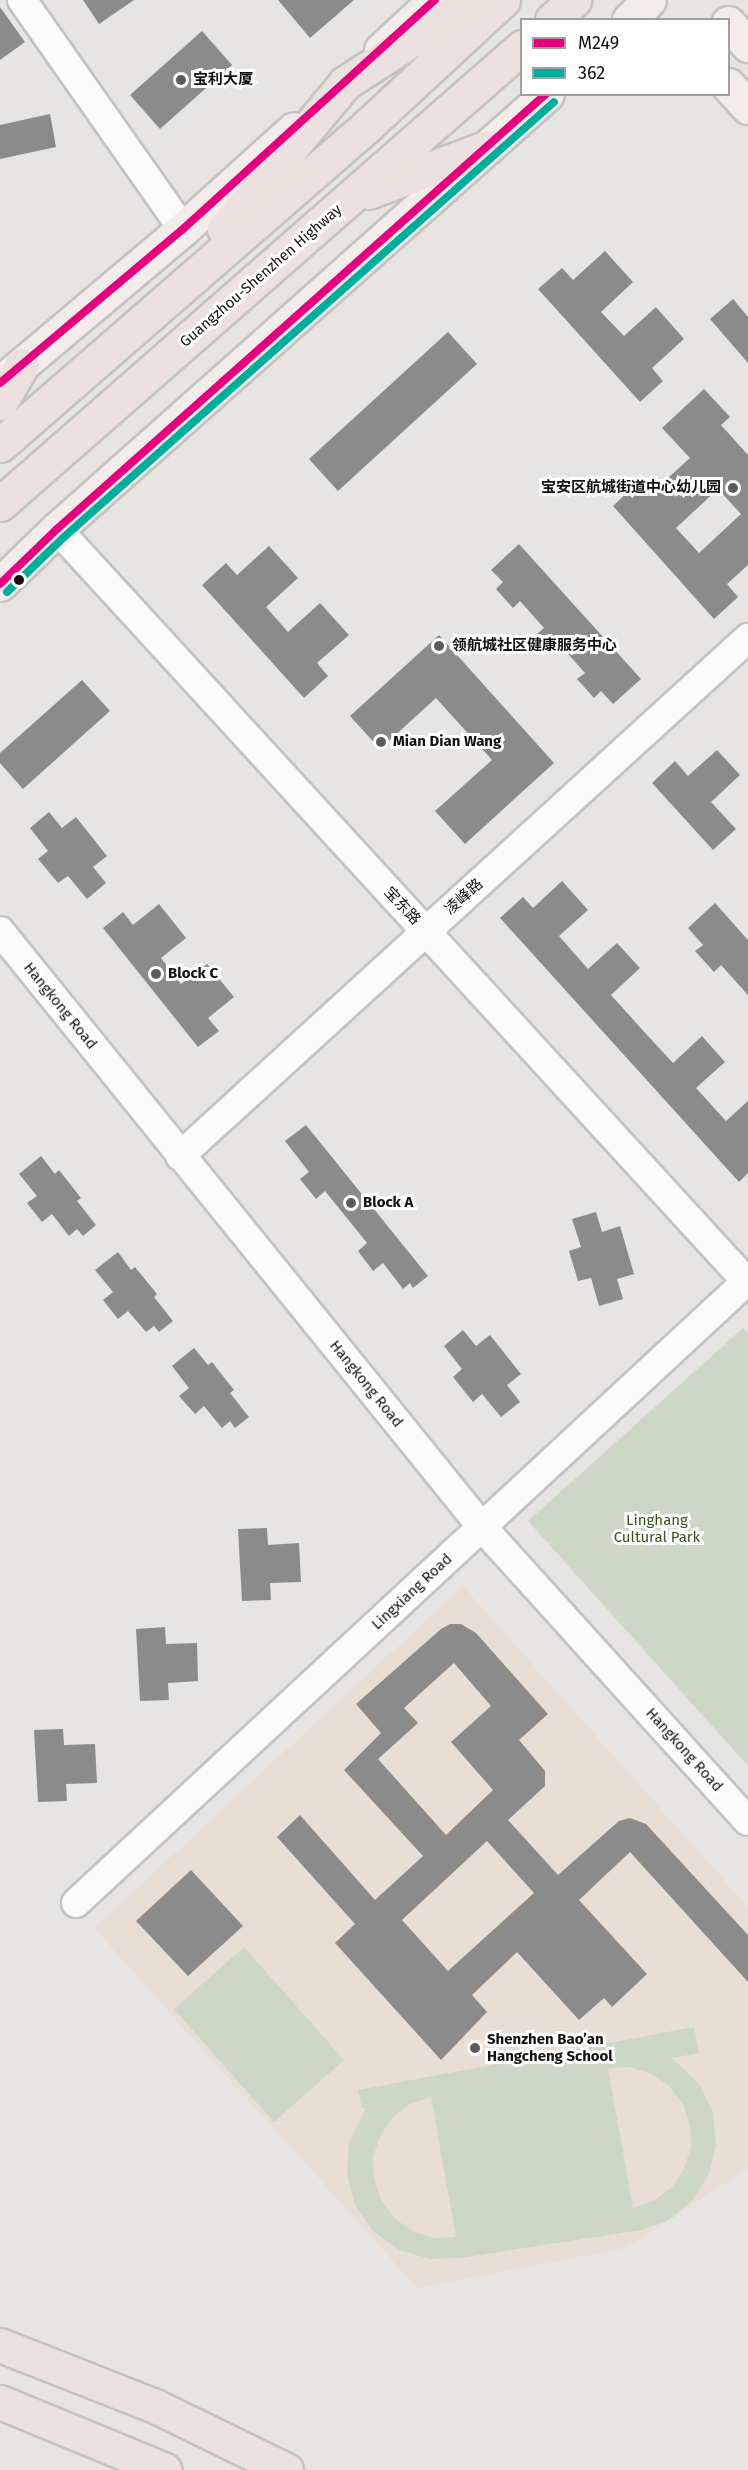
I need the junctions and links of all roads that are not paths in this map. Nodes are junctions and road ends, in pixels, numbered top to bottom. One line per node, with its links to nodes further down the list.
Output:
1 (22, 0): 20 (street)
2 (435, 0): 14 (main road)
3 (474, 0): 14 (highway)
4 (503, 0): 21 (highway)
5 (574, 0): 8 (highway)
6 (649, 0): 9 (main road)
7 (718, 0): 10 (main road)
8 (554, 18)
9 (631, 18)
10 (727, 18)
11 (730, 23): 12 (main road)
12 (748, 45)
13 (520, 49): 19 (highway, Guangzhou-Shenzhen Highway)
14 (345, 83): 20 (main road); 21 (highway)
15 (730, 86): 17 (main road)
16 (545, 96): 18 (main road)
17 (748, 107)
18 (489, 147): 19 (highway); 26 (main road)
19 (350, 199): 25 (highway, Guangzhou-Shenzhen Highway)
20 (183, 229): 22 (main road)
21 (163, 303): 24 (highway)
22 (11, 374): 23 (highway)
23 (0, 403)
24 (0, 446)
25 (0, 504)
26 (57, 529): 27 (main road); 30 (street, 宝东路)
27 (0, 584)
28 (748, 638): 30 (street, 凌峰路)
29 (0, 932): 31 (street, Hangkong Road)
30 (426, 932): 31 (street, 凌峰路); 32 (street, 宝东路)
31 (180, 1156): 33 (street, Hangkong Road)
32 (748, 1281): 33 (street, Lingxiang Road)
33 (483, 1527): 34 (street, Hangkong Road); 35 (street, Lingxiang Road)
34 (748, 1821)
35 (76, 1903)
36 (0, 2345): 39 (highway)
37 (0, 2402): 38 (highway)
38 (165, 2470)
39 (286, 2470)

